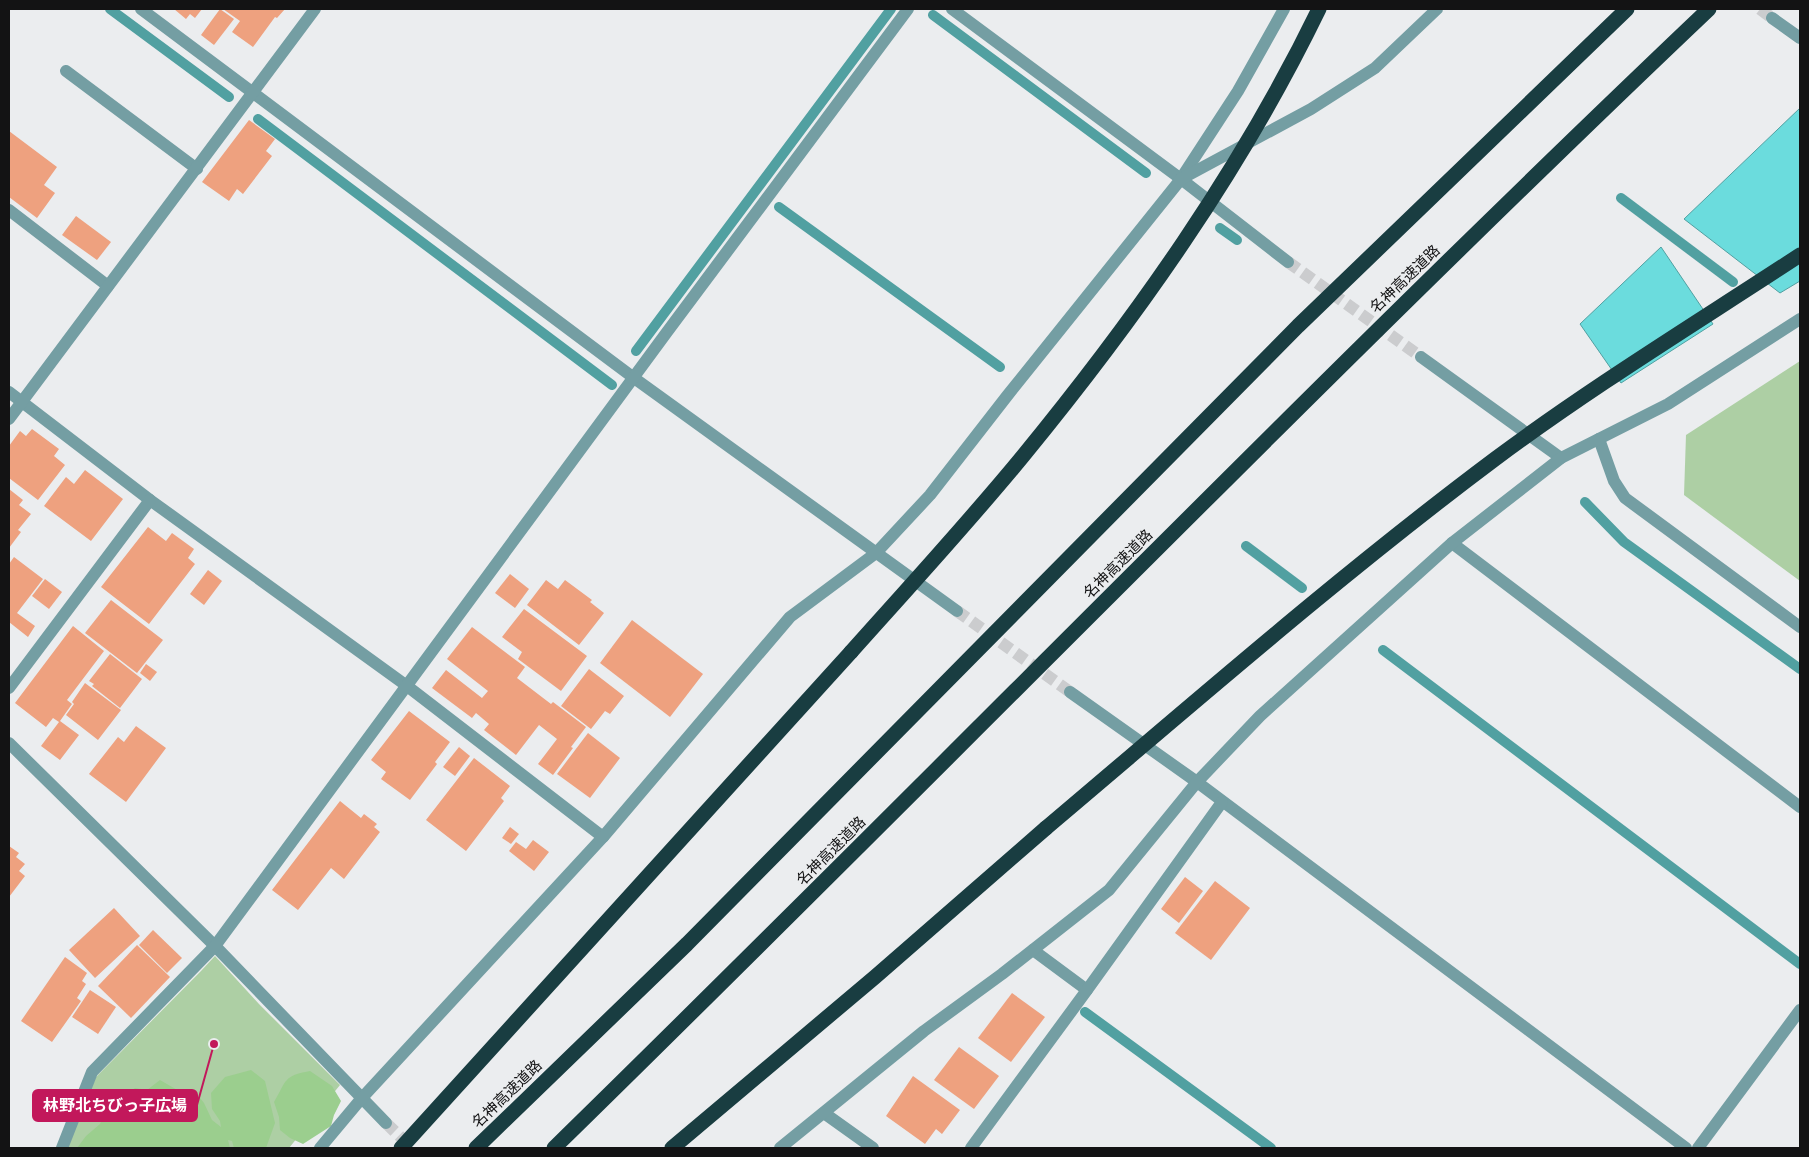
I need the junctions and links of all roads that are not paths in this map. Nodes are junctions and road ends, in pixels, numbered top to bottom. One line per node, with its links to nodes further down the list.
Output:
1 (141, 9): 13 (street)
2 (315, 9): 13 (street)
3 (908, 9): 22 (street)
4 (952, 9): 15 (street)
5 (1284, 9): 15 (street)
6 (1319, 9): 50 (highway, bridge)
7 (1437, 9): 15 (street)
8 (1627, 9): 51 (highway, 名神高速道路, bridge)
9 (1709, 9): 52 (highway, 名神高速道路, bridge)
10 (1772, 18): 11 (street)
11 (1800, 38)
12 (66, 71): 14 (street)
13 (254, 92): 14 (street); 22 (street)
14 (197, 169): 19 (street)
15 (1181, 179): 18 (street); 30 (street)
16 (9, 210): 19 (street)
17 (1800, 255): 53 (highway, bridge)
18 (1288, 262)
19 (108, 286): 24 (street)
20 (1800, 319): 26 (street)
21 (1421, 357): 27 (street)
22 (634, 378): 30 (street); 33 (street)
23 (9, 392): 24 (street)
24 (22, 402): 25 (street); 28 (street)
25 (9, 419)
26 (1599, 439): 27 (street); 32 (street)
27 (1561, 458): 29 (street)
28 (150, 500): 33 (street); 34 (street)
29 (1452, 543): 37 (street); 39 (street)
30 (876, 553): 31 (street); 40 (street)
31 (957, 611)
32 (1800, 627)
33 (407, 686): 40 (street); 41 (street)
34 (9, 688)
35 (1070, 692): 37 (street)
36 (9, 743): 41 (street)
37 (1197, 782): 38 (street); 42 (street)
38 (1222, 802): 43 (street); 57 (street)
39 (1800, 807)
40 (603, 837): 45 (street)
41 (215, 946): 45 (street); 48 (street)
42 (1033, 950): 43 (street); 46 (street)
43 (1088, 990): 56 (street)
44 (1800, 1010): 58 (street)
45 (361, 1099): 47 (street); 49 (street)
46 (824, 1113): 54 (street); 55 (street)
47 (386, 1123)
48 (62, 1148)
49 (320, 1148)
50 (401, 1148)
51 (476, 1148)
52 (554, 1148)
53 (672, 1148)
54 (780, 1148)
55 (873, 1148)
56 (971, 1148)
57 (1686, 1148)
58 (1698, 1148)

